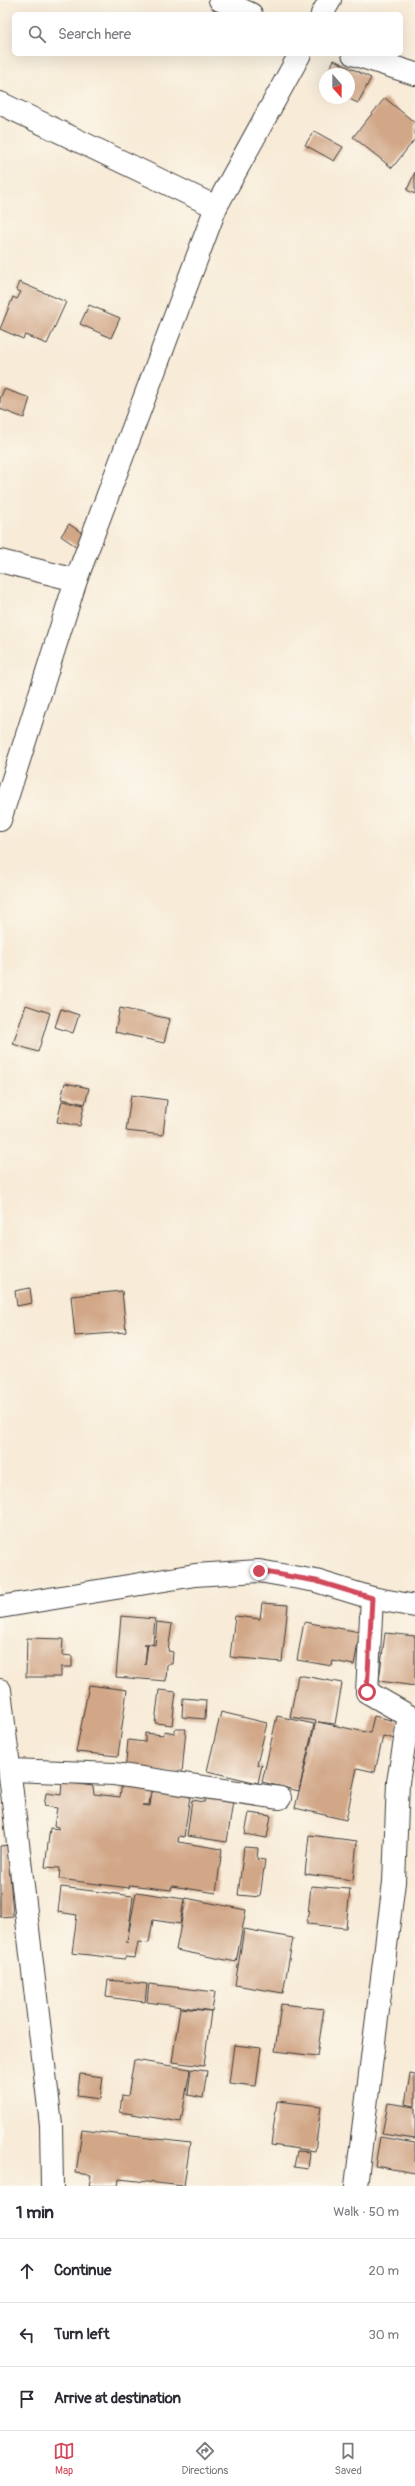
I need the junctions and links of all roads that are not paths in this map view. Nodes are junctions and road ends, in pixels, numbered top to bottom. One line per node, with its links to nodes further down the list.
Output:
1 (220, 0): 3 (street)
2 (330, 0): 4 (street)
3 (247, 12)
4 (323, 12)
5 (299, 56): 9 (street)
6 (359, 56): 7 (street)
7 (415, 74)
8 (0, 103): 9 (street)
9 (216, 207): 11 (street)
10 (0, 562): 11 (street)
11 (76, 580): 12 (street)
12 (0, 820)
13 (372, 1598): 14 (street); 15 (street); 20 (street)
14 (415, 1606)
15 (0, 1607)
16 (0, 1690): 17 (street)
17 (11, 1770): 18 (street); 19 (street)
18 (280, 1798)
19 (52, 2186)
20 (356, 2186)

